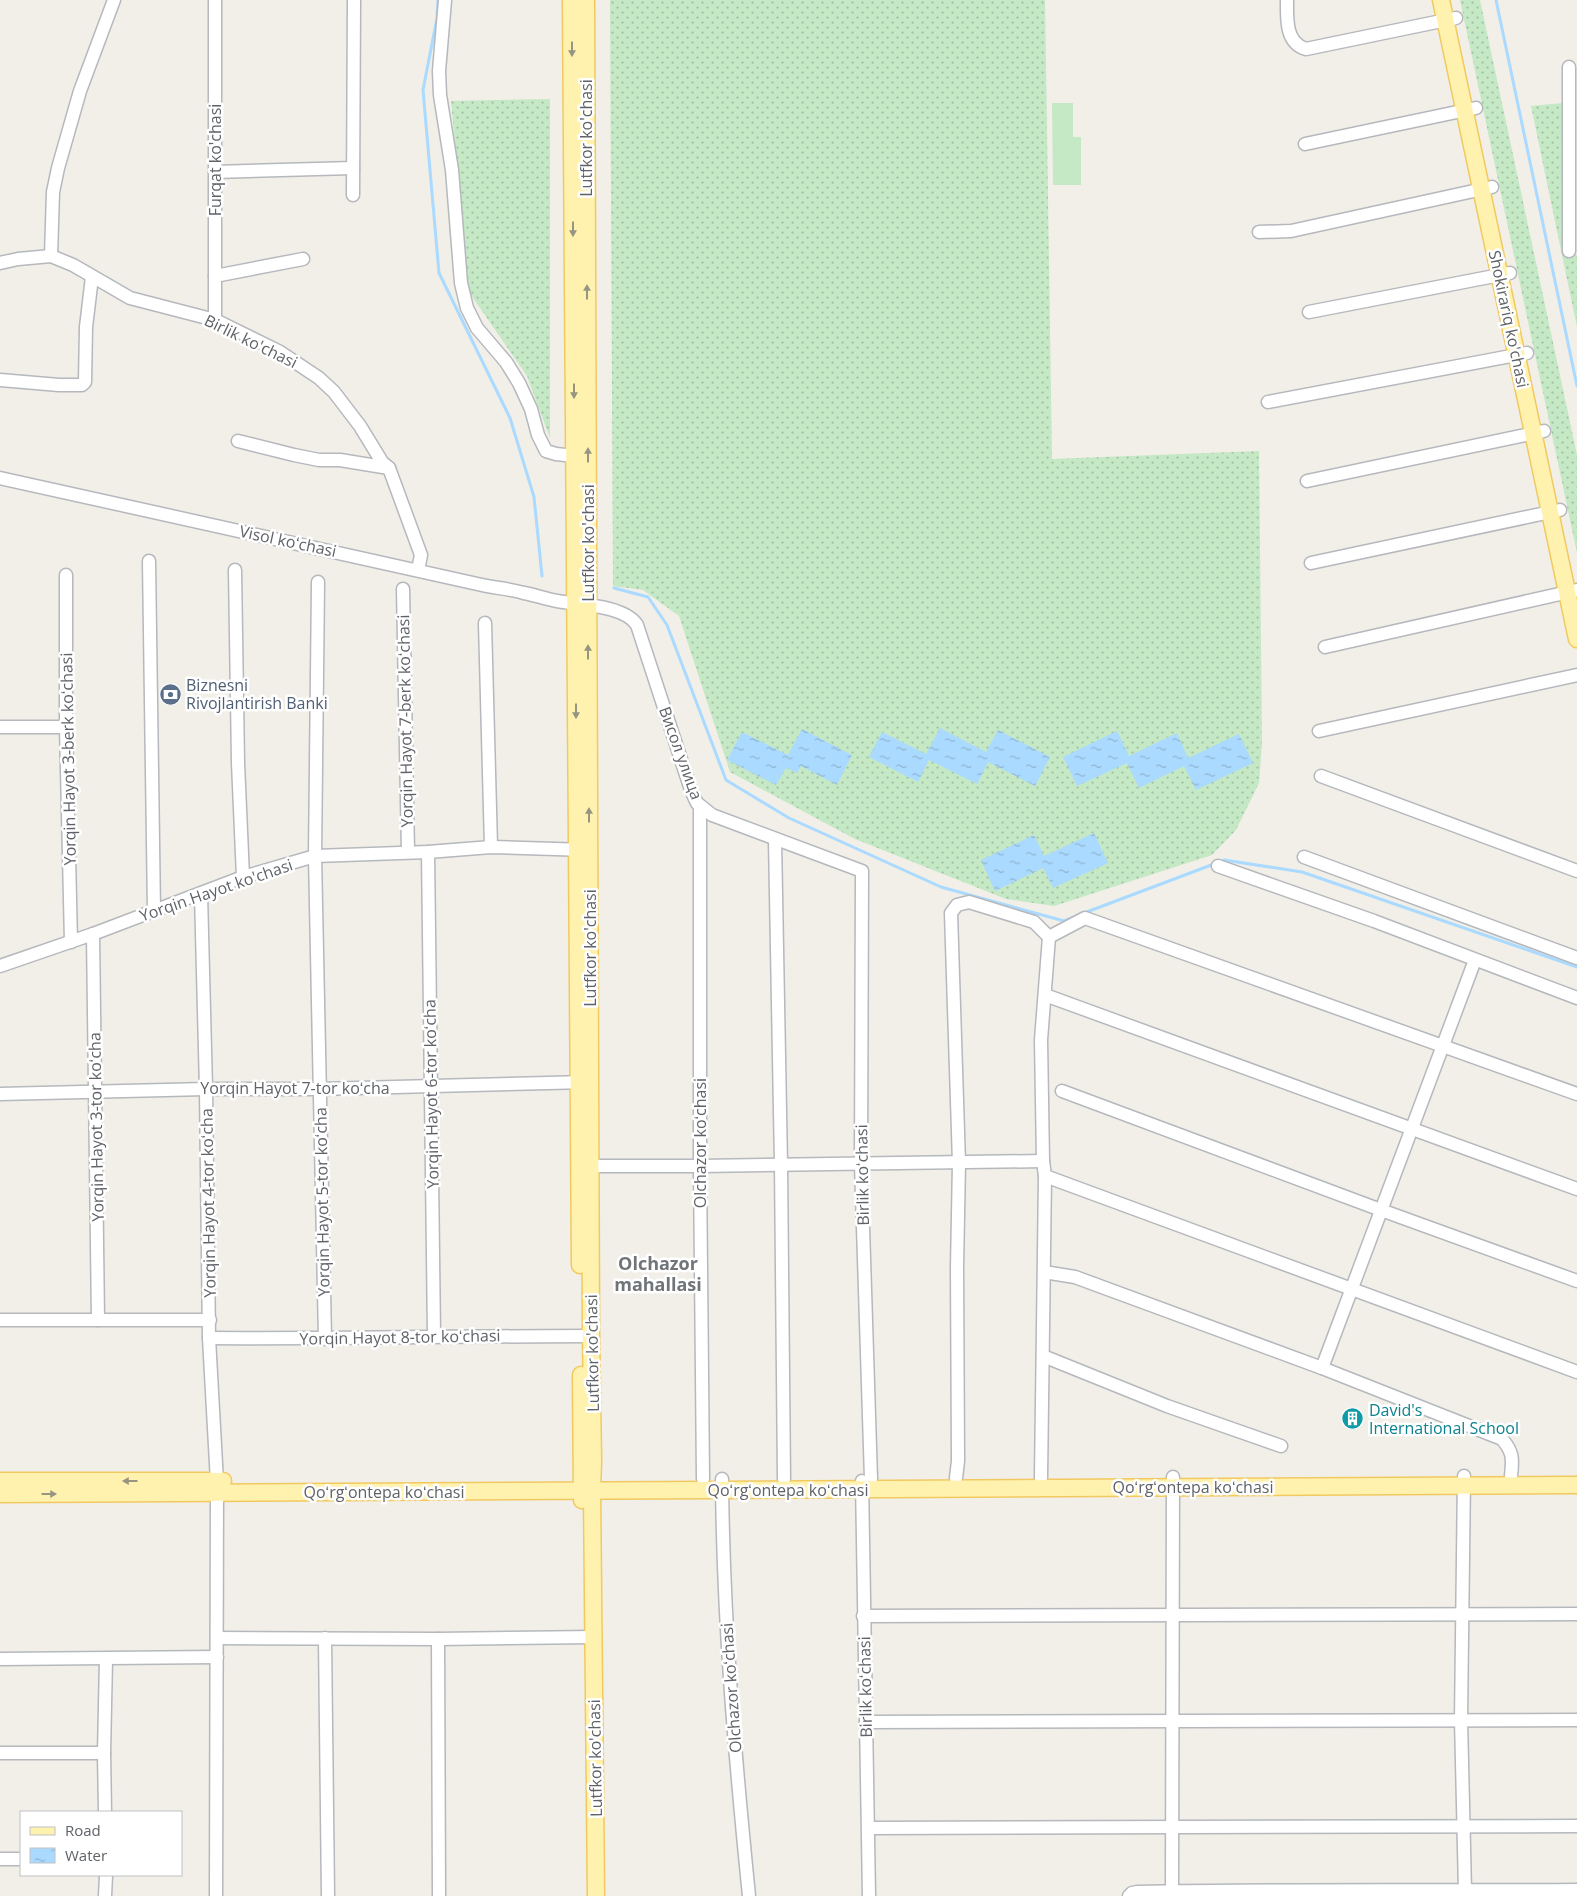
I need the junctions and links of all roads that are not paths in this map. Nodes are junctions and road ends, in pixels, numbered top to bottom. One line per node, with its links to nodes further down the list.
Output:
1 (114, 0): 20 (street)
2 (215, 0): 15 (street, Furqat ko'chasi)
3 (354, 0): 14 (street)
4 (445, 0): 33 (street)
5 (572, 0): 33 (main road, Lutfkor ko'chasi, one-way to 33)
6 (586, 0): 46 (main road, Lutfkor ko'chasi, one-way to 6)
7 (1287, 0): 10 (street)
8 (1441, 0): 10 (main road, Shokirariq ko'chasi)
9 (1453, 0): 10 (main road, Shokirariq ko'chasi)
10 (1451, 19): 12 (main road, Shokirariq ko'chasi)
11 (1569, 67): 19 (street)
12 (1470, 110): 13 (street); 16 (main road, Shokirariq ko'chasi)
13 (1305, 144)
14 (354, 168): 15 (street); 17 (street)
15 (215, 172): 24 (street, Furqat ko'chasi)
16 (1487, 188): 18 (street); 23 (main road, Shokirariq ko'chasi)
17 (353, 194)
18 (1259, 232)
19 (1569, 252)
20 (50, 256): 22 (street); 25 (street, Birlik ko'chasi)
21 (303, 259): 24 (street)
22 (0, 263)
23 (1505, 274): 26 (street); 28 (main road, Shokirariq ko'chasi)
24 (215, 276): 27 (street, Furqat ko'chasi)
25 (92, 277): 27 (street, Birlik ko'chasi); 29 (street)
26 (1309, 312)
27 (215, 320): 34 (street, Birlik ko'chasi)
28 (1522, 354): 30 (street); 31 (main road, Shokirariq ko'chasi)
29 (0, 380)
30 (1268, 402)
31 (1538, 432): 36 (street); 37 (main road, Shokirariq ko'chasi)
32 (238, 441): 34 (street)
33 (575, 456): 46 (main road, Lutfkor ko'chasi)
34 (389, 468): 41 (street, Birlik ko'chasi)
35 (0, 478): 41 (street, Visol koʻchasi)
36 (1308, 481)
37 (1555, 511): 39 (street); 45 (main road, Shokirariq ko'chasi)
38 (149, 561): 68 (street)
39 (1311, 563)
40 (235, 570): 66 (street)
41 (418, 570): 46 (street, Visol koʻchasi)
42 (66, 576): 52 (street, Yorqin Hayot 3-berk koʻchasi)
43 (318, 582): 61 (street, Yorqin Hayot 5-tor koʻcha)
44 (402, 589): 59 (street, Yorqin Hayot 7-berk koʻchasi)
45 (1574, 590): 48 (main road, Shokirariq ko'chasi); 49 (street)
46 (582, 605): 55 (street, Висол улица); 58 (main road, Lutfkor ko'chasi)
47 (485, 623): 57 (street)
48 (1577, 639)
49 (1325, 647)
50 (1577, 675): 53 (street)
51 (0, 727): 52 (street)
52 (66, 727): 71 (street, Yorqin Hayot 3-berk koʻchasi)
53 (1319, 731)
54 (1321, 776): 65 (street)
55 (700, 806): 56 (street, Висол улица); 92 (street, Olchazor koʻchasi)
56 (775, 840): 64 (street, Висол улица); 90 (street)
57 (491, 847): 58 (street, Yorqin Hayot ko'chasi); 60 (street, Yorqin Hayot ko'chasi)
58 (583, 850): 78 (main road, Lutfkor ko'chasi)
59 (408, 852): 60 (street, Yorqin Hayot ko'chasi); 61 (street, Yorqin Hayot ko'chasi)
60 (428, 852): 79 (street, Yorqin Hayot 6-tor koʻcha)
61 (315, 856): 66 (street, Yorqin Hayot ko'chasi); 81 (street, Yorqin Hayot 5-tor koʻcha)
62 (1304, 857): 72 (street)
63 (1218, 866): 73 (street)
64 (862, 870): 89 (street, Birlik koʻchasi)
65 (1577, 871)
66 (242, 877): 67 (street, Yorqin Hayot ko'chasi)
67 (201, 894): 68 (street, Yorqin Hayot ko'chasi); 80 (street, Yorqin Hayot 4-tor koʻcha)
68 (154, 912): 69 (street, Yorqin Hayot ko'chasi)
69 (93, 934): 71 (street, Yorqin Hayot ko'chasi); 82 (street, Yorqin Hayot 3-tor koʻcha)
70 (1049, 937): 75 (street); 77 (street); 88 (street)
71 (71, 942): 74 (street, Yorqin Hayot ko'chasi)
72 (1577, 958)
73 (1475, 960): 76 (street); 77 (street)
74 (0, 966)
75 (1045, 995): 86 (street); 87 (street)
76 (1577, 998)
77 (1443, 1045): 85 (street); 86 (street)
78 (585, 1082): 79 (street, Yorqin Hayot 7-tor koʻcha); 91 (main road, Lutfkor ko'chasi)
79 (432, 1087): 81 (street, Yorqin Hayot 7-tor koʻcha); 102 (street, Yorqin Hayot 6-tor koʻcha)
80 (206, 1089): 81 (street, Yorqin Hayot 7-tor koʻcha); 82 (street, Yorqin Hayot 7-tor koʻcha); 101 (street, Yorqin Hayot 4-tor koʻcha)
81 (319, 1089): 105 (street, Yorqin Hayot 5-tor koʻcha)
82 (95, 1091): 84 (street, Yorqin Hayot 7-tor koʻcha); 100 (street, Yorqin Hayot 3-tor koʻcha)
83 (1062, 1091): 95 (street)
84 (0, 1094)
85 (1577, 1094)
86 (1412, 1128): 94 (street); 95 (street)
87 (1043, 1161): 88 (street); 93 (street)
88 (959, 1163): 89 (street); 112 (street)
89 (861, 1164): 90 (street); 118 (street, Birlik koʻchasi)
90 (781, 1165): 92 (street); 115 (street)
91 (585, 1166): 92 (street); 103 (main road, Lutfkor ko'chasi)
92 (700, 1166): 114 (street, Olchazor koʻchasi)
93 (1045, 1176): 96 (street); 98 (street)
94 (1577, 1189)
95 (1381, 1210): 97 (street); 98 (street)
96 (1044, 1272): 106 (street); 107 (street)
97 (1577, 1281)
98 (1352, 1288): 107 (street); 108 (street)
99 (0, 1320): 100 (street)
100 (98, 1320): 101 (street)
101 (210, 1320): 104 (street, Yorqin Hayot 4-tor koʻcha)
102 (434, 1336): 103 (street, Yorqin Hayot 8-tor koʻchasi); 105 (street, Yorqin Hayot 8-tor koʻchasi)
103 (586, 1336): 120 (main road, Lutfkor ko'chasi)
104 (210, 1338): 105 (street, Yorqin Hayot 8-tor koʻchasi); 123 (street, Yorqin Hayot 4-tor koʻcha)
105 (324, 1339)
106 (1043, 1356): 109 (street); 113 (street)
107 (1322, 1368): 111 (street)
108 (1577, 1372)
109 (1281, 1446)
110 (1577, 1475): 111 (main road, Qoʻrgʻontepa koʻchasi)
111 (1511, 1476): 117 (main road, Qoʻrgʻontepa koʻchasi)
112 (956, 1478): 113 (main road, Qoʻrgʻontepa koʻchasi); 118 (main road, Qoʻrgʻontepa koʻchasi)
113 (1041, 1478): 119 (main road, Qoʻrgʻontepa koʻchasi)
114 (703, 1479): 120 (main road, Qoʻrgʻontepa koʻchasi); 121 (main road, Qoʻrgʻontepa koʻchasi)
115 (784, 1479): 118 (main road, Qoʻrgʻontepa koʻchasi); 121 (main road, Qoʻrgʻontepa koʻchasi)
116 (0, 1481): 123 (main road, Qoʻrgʻontepa koʻchasi, one-way to 116)
117 (1464, 1481): 119 (main road, Qoʻrgʻontepa koʻchasi); 122 (main road, Qoʻrgʻontepa koʻchasi); 125 (street)
118 (865, 1482): 119 (main road, Qoʻrgʻontepa koʻchasi); 121 (main road, Qoʻrgʻontepa koʻchasi); 128 (street, Birlik koʻchasi)
119 (1173, 1482): 126 (street)
120 (587, 1485): 121 (main road, Qoʻrgʻontepa koʻchasi); 123 (main road, Qoʻrgʻontepa koʻchasi); 129 (main road, Lutfkor ko'chasi)
121 (722, 1485): 163 (street, Olchazor koʻchasi)
122 (1577, 1485)
123 (217, 1487): 124 (main road, Qoʻrgʻontepa koʻchasi, one-way to 123); 130 (street, Yorqin Hayot 4-tor koʻcha)
124 (0, 1494)
125 (1462, 1613): 126 (street); 127 (street); 137 (street)
126 (1173, 1614): 128 (street); 136 (street)
127 (1577, 1614)
128 (864, 1616): 139 (street, Birlik koʻchasi)
129 (588, 1637): 132 (street); 161 (main road, Lutfkor ko'chasi); 162 (main road, Lutfkor ko'chasi)
130 (217, 1638): 131 (street); 133 (street, Yorqin Hayot 4-tor koʻcha)
131 (325, 1638): 132 (street); 159 (street)
132 (438, 1639): 160 (street)
133 (217, 1657): 135 (street); 158 (street, Yorqin Hayot 4-tor koʻcha)
134 (0, 1659): 135 (street)
135 (106, 1659): 141 (street)
136 (1173, 1720): 137 (street); 139 (street); 145 (street)
137 (1462, 1720): 138 (street); 143 (street)
138 (1577, 1720)
139 (866, 1722): 146 (street, Birlik koʻchasi)
140 (0, 1753): 141 (street)
141 (104, 1753): 142 (street)
142 (105, 1811)
143 (1464, 1825): 144 (street); 145 (street); 152 (street)
144 (1577, 1826)
145 (1172, 1827): 146 (street); 151 (street)
146 (869, 1828): 164 (street, Birlik koʻchasi)
147 (0, 1859): 148 (street)
148 (20, 1859)
149 (106, 1876): 157 (street)
150 (1577, 1890): 154 (street)
151 (1172, 1891): 153 (street); 165 (street)
152 (1464, 1891): 154 (street); 156 (street)
153 (1239, 1893): 155 (street)
154 (1541, 1893)
155 (1344, 1894): 156 (street)
156 (1440, 1894)
157 (105, 1896)
158 (216, 1896)
159 (328, 1896)
160 (439, 1896)
161 (586, 1896)
162 (596, 1896)
163 (749, 1896)
164 (869, 1896)
165 (1129, 1896)

